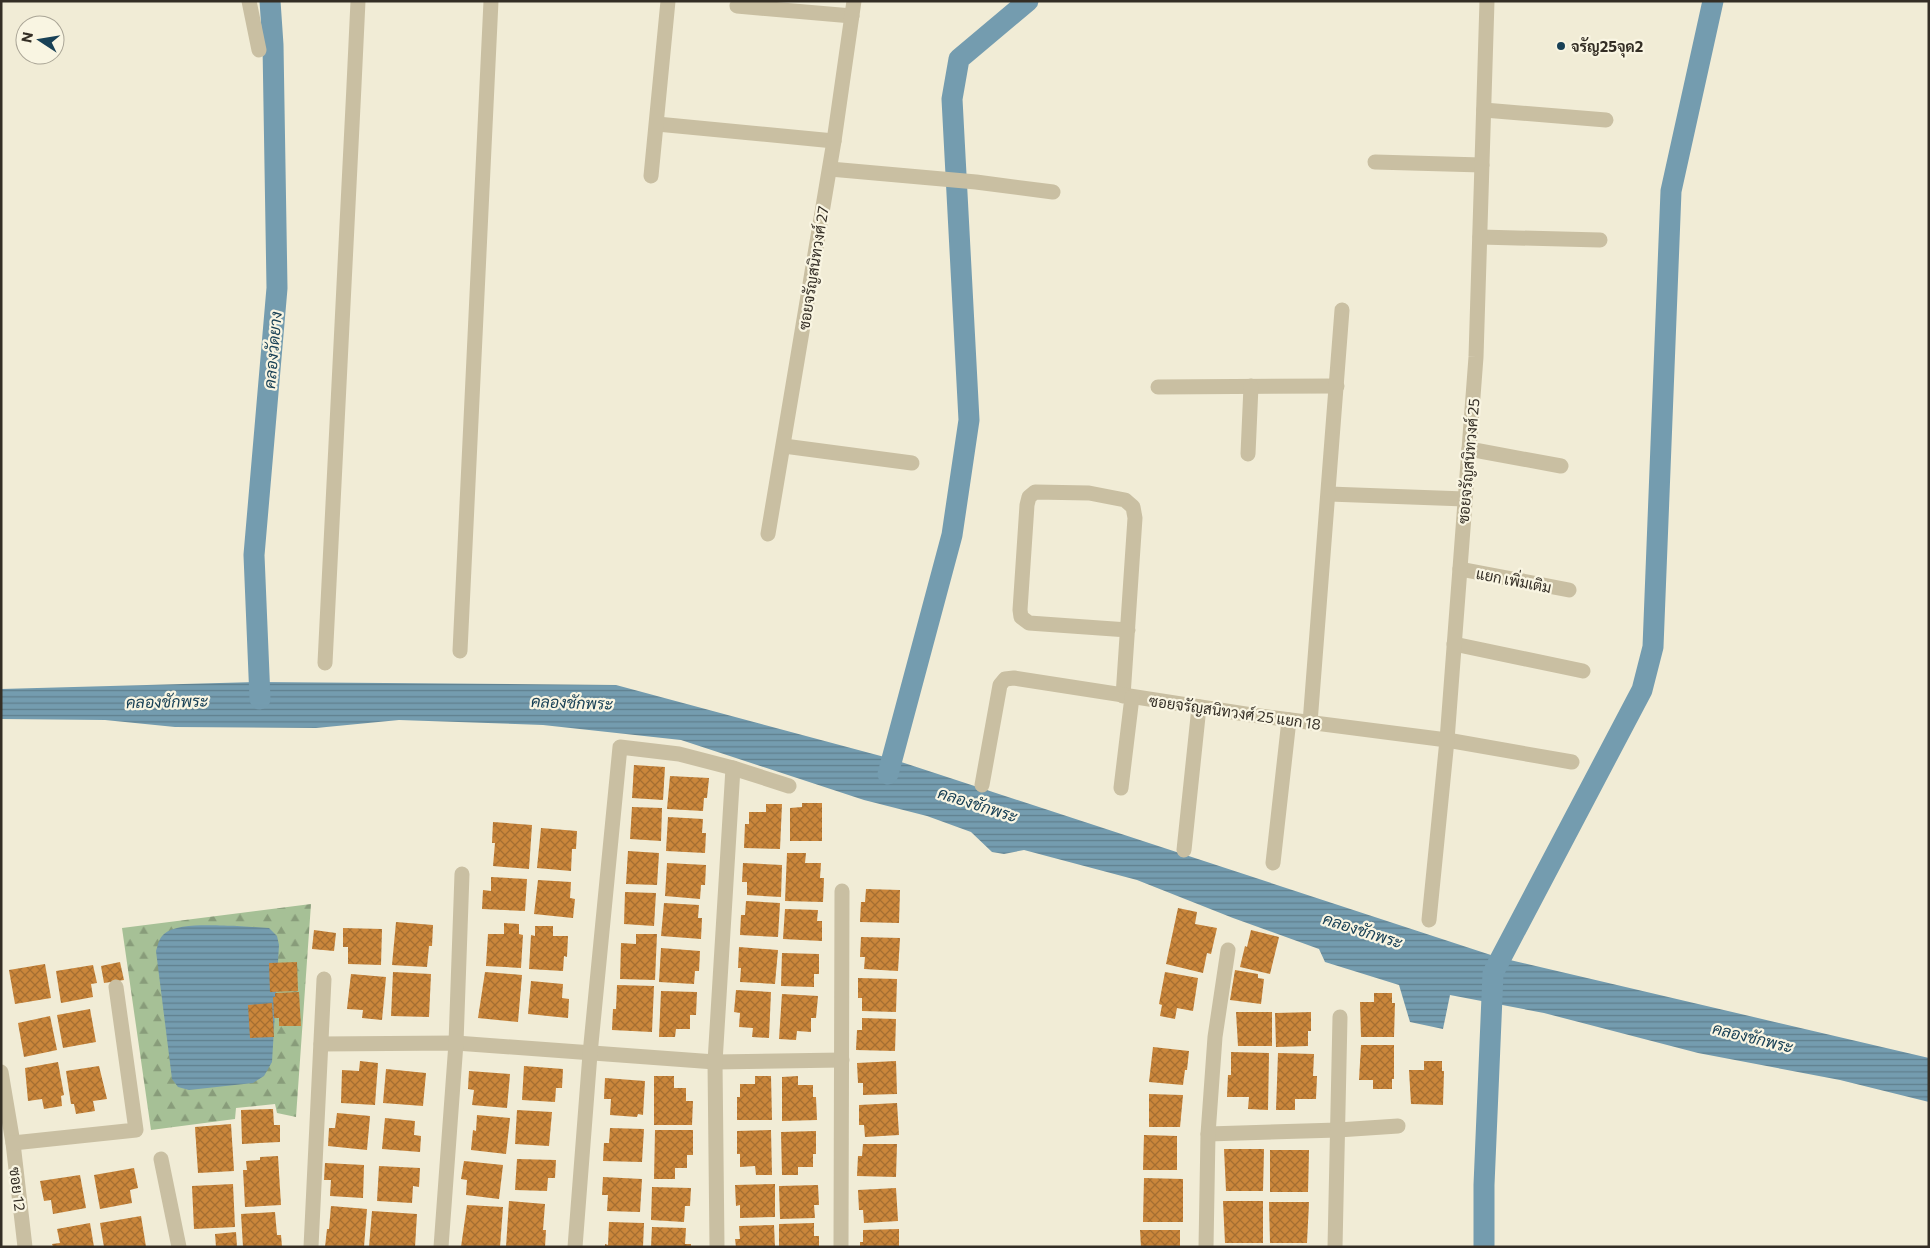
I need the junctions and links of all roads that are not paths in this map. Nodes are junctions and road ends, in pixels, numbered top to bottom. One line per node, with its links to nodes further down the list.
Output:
1 (249, 1): 8 (street)
2 (358, 1): 37 (street)
3 (491, 1): 36 (street)
4 (668, 1): 11 (street)
5 (1487, 1): 9 (street, ซอยจรัญสนิทวงศ์ 25)
6 (737, 6): 7 (street)
7 (853, 8): 12 (street, ซอยจรัญสนิทวงศ์ 27)
8 (258, 50)
9 (1484, 110): 10 (street); 14 (street, ซอยจรัญสนิทวงศ์ 25)
10 (1606, 120)
11 (657, 124): 12 (street); 16 (street)
12 (834, 141): 15 (street, ซอยจรัญสนิทวงศ์ 27)
13 (1375, 162): 14 (street)
14 (1482, 165): 18 (street, ซอยจรัญสนิทวงศ์ 25)
15 (830, 169): 17 (street); 24 (street, ซอยจรัญสนิทวงศ์ 27)
16 (651, 176)
17 (1053, 192)
18 (1480, 237): 19 (street); 25 (street, ซอยจรัญสนิทวงศ์ 25)
19 (1600, 240)
20 (1342, 310): 22 (street)
21 (1251, 386): 22 (street); 23 (street); 26 (street)
22 (1337, 386): 29 (street)
23 (1158, 387)
24 (784, 446): 27 (street); 31 (street, ซอยจรัญสนิทวงศ์ 27)
25 (1469, 449): 28 (street); 30 (street, ซอยจรัญสนิทวงศ์ 25)
26 (1248, 454)
27 (912, 463)
28 (1561, 466)
29 (1329, 494): 30 (street); 42 (street)
30 (1465, 499): 32 (street, ซอยจรัญสนิทวงศ์ 25)
31 (768, 534)
32 (1460, 569): 33 (street, แยก เพิ่มเติม); 35 (street, ซอยจรัญสนิทวงศ์ 25)
33 (1568, 590)
34 (1128, 630): 34 (street); 39 (street)
35 (1454, 644): 38 (street); 43 (street, ซอยจรัญสนิทวงศ์ 25)
36 (460, 651)
37 (325, 663)
38 (1583, 671)
39 (1128, 696): 40 (street, ซอยจรัญสนิทวงศ์ 25 แยก 18); 46 (street, ซอยจรัญสนิทวงศ์ 25 แยก 18); 48 (street)
40 (1199, 707): 41 (street, ซอยจรัญสนิทวงศ์ 25 แยก 18); 49 (street)
41 (1289, 720): 42 (street, ซอยจรัญสนิทวงศ์ 25 แยก 18); 50 (street)
42 (1310, 723): 43 (street, ซอยจรัญสนิทวงศ์ 25 แยก 18)
43 (1447, 740): 44 (street, ซอยจรัญสนิทวงศ์ 25 แยก 18); 53 (street, ซอยจรัญสนิทวงศ์ 25)
44 (1572, 762)
45 (734, 768): 47 (street); 60 (street); 62 (street)
46 (982, 785)
47 (789, 786)
48 (1122, 788)
49 (1184, 850)
50 (1273, 863)
51 (462, 874): 58 (street)
52 (842, 891): 61 (street)
53 (1429, 920)
54 (1228, 950): 66 (street)
55 (324, 978): 59 (street)
56 (116, 987): 67 (street)
57 (1340, 1016): 65 (street)
58 (456, 1043): 59 (street); 60 (street); 72 (street)
59 (321, 1044): 71 (street)
60 (590, 1054): 62 (street); 73 (street)
61 (842, 1060): 62 (street); 75 (street)
62 (715, 1062): 74 (street)
63 (1, 1072): 67 (street, ซอย 12)
64 (1398, 1126): 65 (street)
65 (1338, 1130): 66 (street); 77 (street)
66 (1208, 1134): 76 (street)
67 (12, 1143): 69 (street, ซอย 12)
68 (161, 1159): 70 (street)
69 (25, 1247)
70 (179, 1247)
71 (311, 1247)
72 (441, 1247)
73 (575, 1247)
74 (717, 1247)
75 (841, 1247)
76 (1206, 1247)
77 (1335, 1247)

